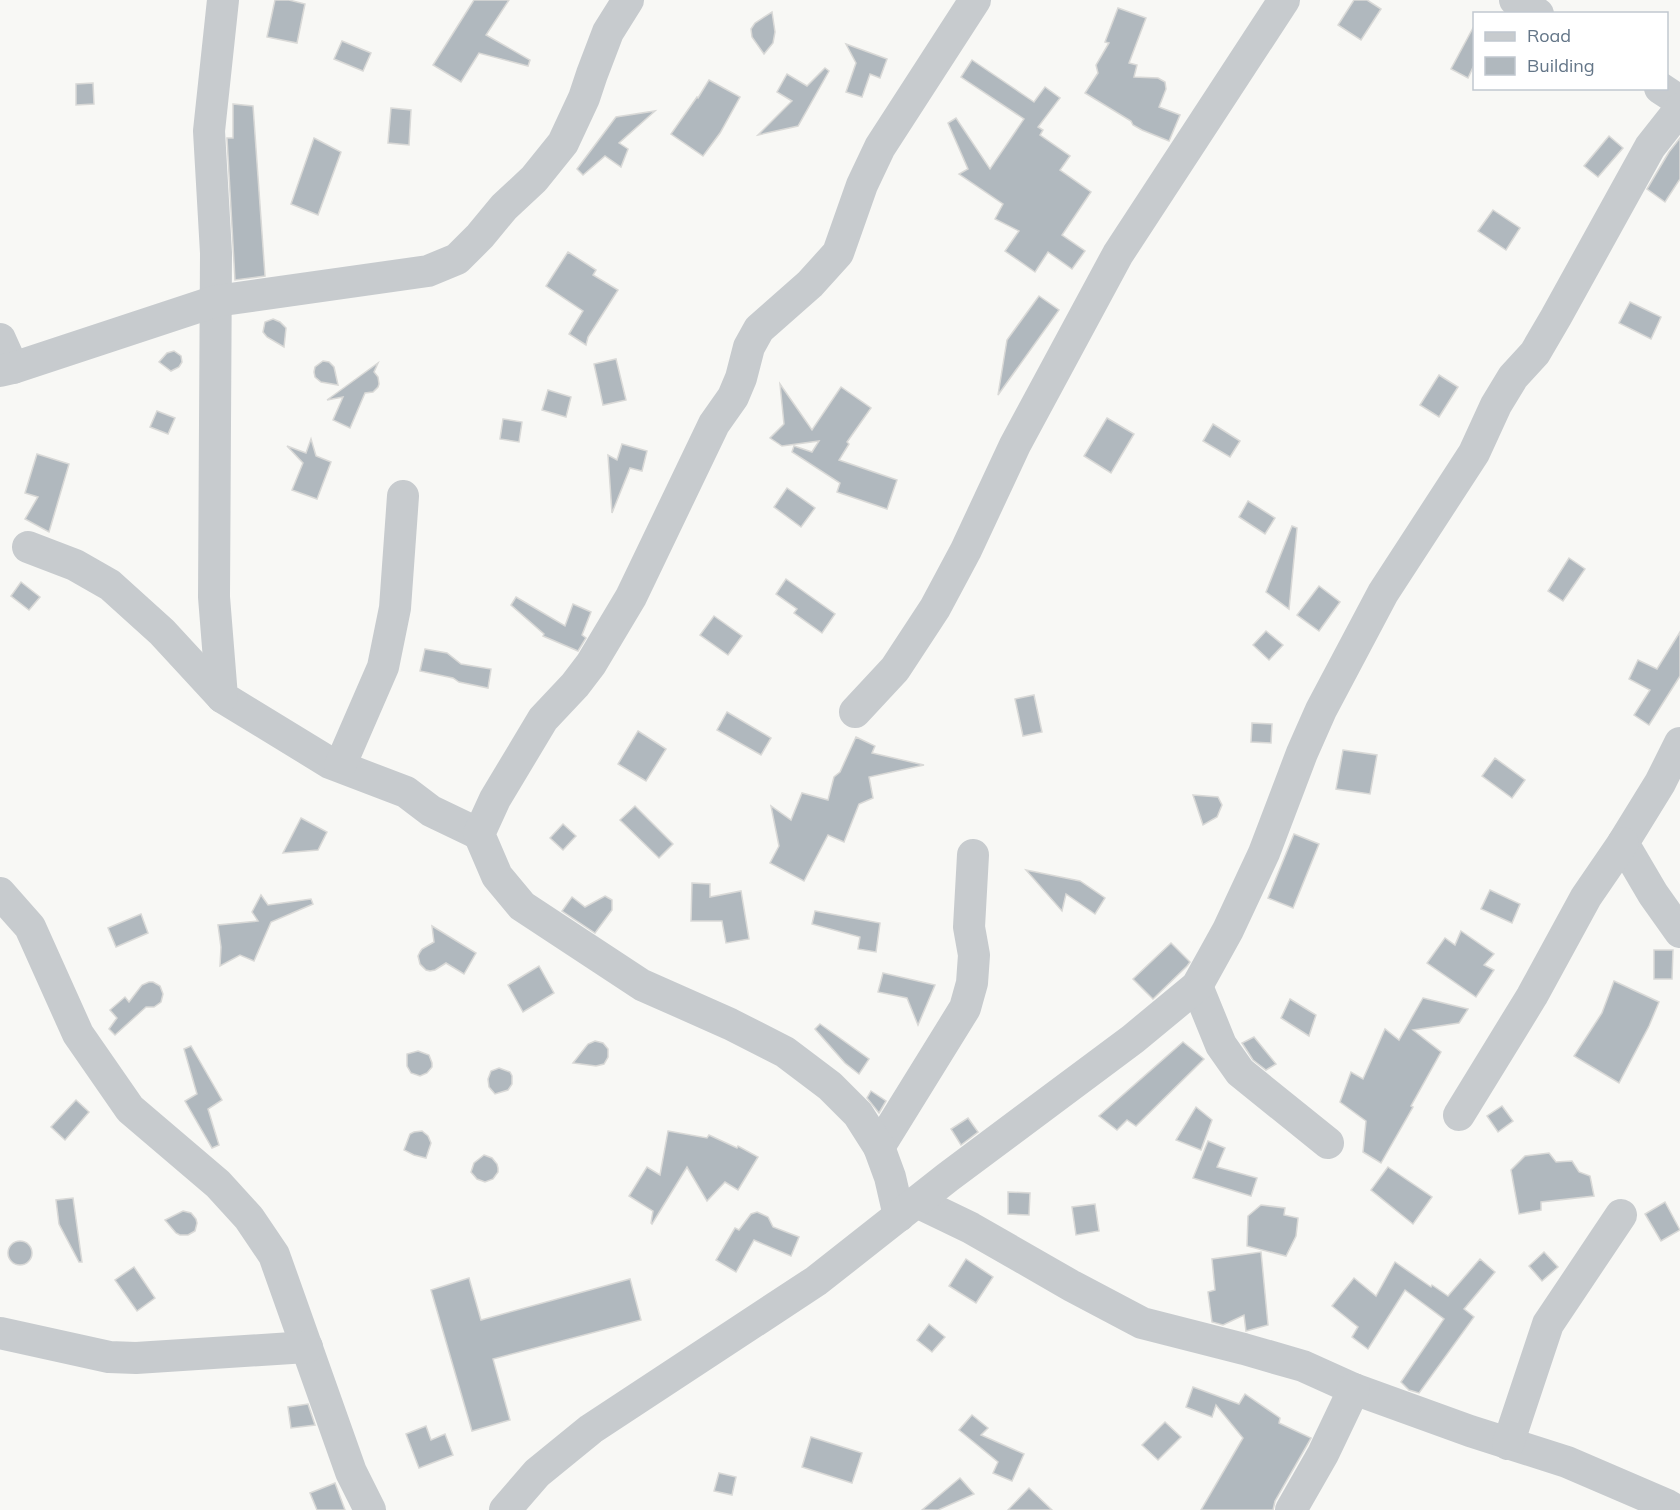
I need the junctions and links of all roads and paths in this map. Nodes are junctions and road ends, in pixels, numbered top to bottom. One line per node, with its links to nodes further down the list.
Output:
1 (223, 0): 10 (street)
2 (628, 0): 10 (street)
3 (975, 0): 19 (street)
4 (1284, 0): 16 (street)
5 (1515, 0): 6 (street)
6 (1535, 12)
7 (1663, 90): 8 (street)
8 (1680, 101)
9 (1680, 109): 24 (street)
10 (216, 302): 12 (street); 15 (street)
11 (0, 339): 12 (street)
12 (6, 369)
13 (403, 496): 18 (street)
14 (28, 547): 15 (street)
15 (222, 697): 18 (street)
16 (855, 712)
17 (1680, 743): 20 (street)
18 (340, 766): 19 (street)
19 (479, 834): 27 (street)
20 (1623, 843): 23 (street); 25 (street)
21 (973, 855): 27 (street)
22 (0, 893): 31 (street)
23 (1680, 932)
24 (1197, 987): 26 (street); 28 (street)
25 (1459, 1115)
26 (1328, 1143)
27 (879, 1147): 28 (street)
28 (908, 1209): 32 (street); 35 (street)
29 (1621, 1215): 33 (street)
30 (0, 1333): 31 (street)
31 (307, 1347): 34 (street)
32 (1354, 1389): 33 (street); 36 (street)
33 (1508, 1444): 37 (street)
34 (369, 1510)
35 (505, 1510)
36 (1291, 1510)
37 (1676, 1510)

